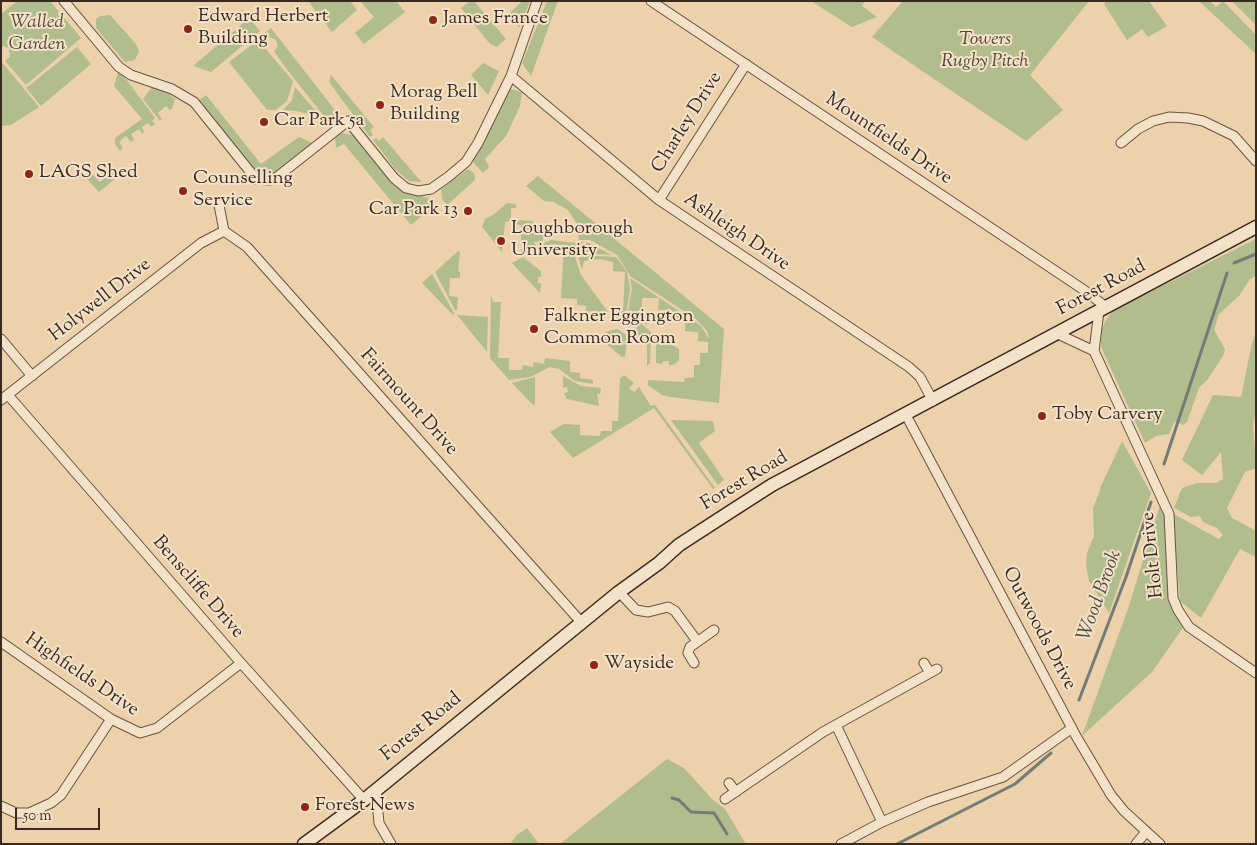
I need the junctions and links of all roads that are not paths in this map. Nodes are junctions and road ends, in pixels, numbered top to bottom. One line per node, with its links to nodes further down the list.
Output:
1 (64, 1): 5 (street)
2 (537, 1): 5 (street)
3 (651, 1): 4 (street, Mountfields Drive)
4 (746, 64): 8 (street, Charley Drive); 12 (street, Mountfields Drive)
5 (511, 76): 8 (street, Ashleigh Drive)
6 (1121, 143): 7 (street)
7 (1256, 161)
8 (659, 200): 18 (street, Ashleigh Drive)
9 (218, 205): 11 (street)
10 (1256, 227): 12 (street, Forest Road)
11 (224, 231): 16 (street, Holywell Drive); 21 (street, Fairmount Drive)
12 (1102, 309): 13 (street, Forest Road); 15 (street)
13 (1058, 334): 15 (street); 18 (street, Forest Road)
14 (1, 339): 16 (street)
15 (1094, 351): 28 (street, Holt Drive)
16 (32, 376): 17 (street, Holywell Drive)
17 (5, 398): 25 (street, Benscliffe Drive)
18 (933, 400): 19 (street, Forest Road)
19 (906, 415): 20 (street, Forest Road); 31 (street, Outwoods Drive)
20 (619, 592): 21 (street, Forest Road); 23 (street)
21 (581, 622): 33 (street, Forest Road)
22 (714, 630): 23 (street)
23 (696, 641): 26 (street)
24 (1, 642): 29 (street, Highfields Drive)
25 (241, 663): 29 (street, Highfields Drive); 36 (street, Benscliffe Drive)
26 (694, 663)
27 (924, 663): 30 (street)
28 (1256, 673)
29 (111, 719): 37 (street)
30 (836, 725): 34 (street); 38 (street)
31 (1072, 728): 38 (street); 39 (street, Outwoods Drive)
32 (729, 783): 34 (street)
33 (376, 790): 36 (street, Forest Road); 41 (street)
34 (736, 792): 35 (street)
35 (725, 799)
36 (364, 800): 40 (street, Forest Road)
37 (1, 806)
38 (882, 822): 42 (street)
39 (1146, 832): 43 (street); 44 (street, Outwoods Drive)
40 (304, 844)
41 (391, 844)
42 (841, 844)
43 (1136, 844)
44 (1160, 844)

